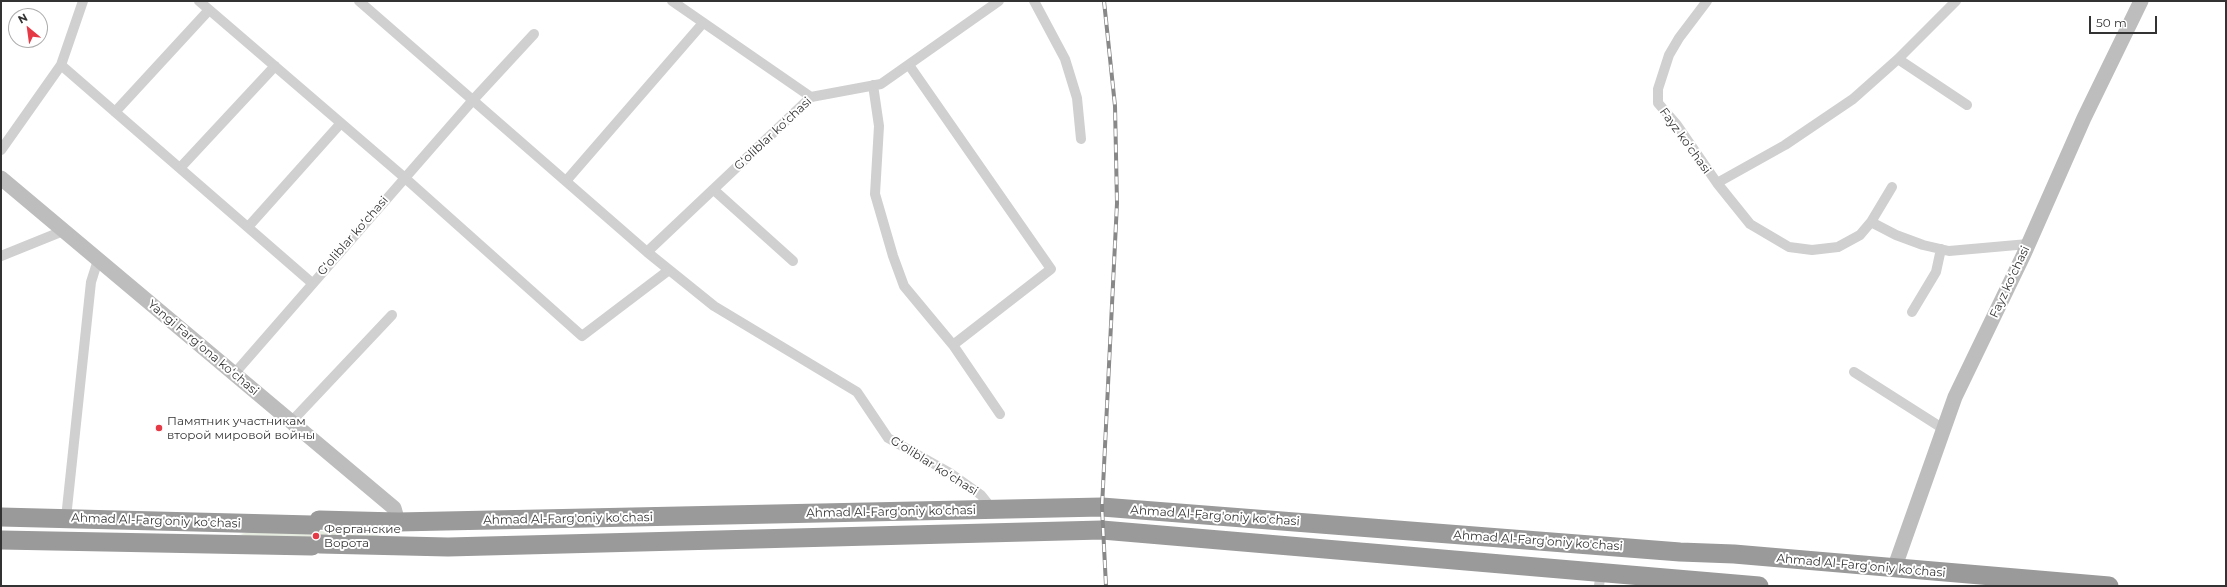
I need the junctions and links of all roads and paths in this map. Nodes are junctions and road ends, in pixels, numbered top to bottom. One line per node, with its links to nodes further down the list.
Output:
1 (82, 1): 14 (street)
2 (199, 1): 10 (street)
3 (360, 1): 19 (street, Gʻoliblar koʻchasi)
4 (672, 1): 11 (street)
5 (999, 1): 15 (street, Gʻoliblar koʻchasi)
6 (1034, 1): 23 (street)
7 (1708, 1): 29 (street, Fayz koʻchasi)
8 (1956, 1): 13 (street, Fayz koʻchasi)
9 (2141, 1): 35 (street, Fayz koʻchasi)
10 (209, 10): 16 (street); 21 (street)
11 (703, 23): 18 (street); 28 (street)
12 (534, 34): 19 (street, Gʻoliblar koʻchasi)
13 (1898, 59): 20 (street); 29 (street, Fayz koʻchasi)
14 (61, 65): 21 (street); 24 (street)
15 (909, 65): 17 (street, Gʻoliblar koʻchasi); 45 (street)
16 (274, 66): 22 (street); 25 (street)
17 (873, 85): 18 (street, Gʻoliblar koʻchasi); 45 (street)
18 (811, 97): 31 (street, Gʻoliblar koʻchasi)
19 (473, 100): 27 (street, Gʻoliblar koʻchasi); 28 (street, Gʻoliblar koʻchasi)
20 (1967, 105)
21 (115, 112): 25 (street)
22 (341, 123): 27 (street); 33 (street)
23 (1081, 139)
24 (1, 150)
25 (180, 168): 33 (street)
26 (1, 178): 34 (street, Yangi Fargʻona koʻchasi)
27 (405, 178): 41 (street); 42 (street, Gʻoliblar koʻchasi)
28 (566, 180): 37 (street, Gʻoliblar koʻchasi)
29 (1717, 183): 32 (street)
30 (1892, 187): 32 (street)
31 (714, 190): 37 (street, Gʻoliblar koʻchasi); 40 (street)
32 (1871, 222): 36 (street)
33 (248, 227): 42 (street)
34 (63, 231): 38 (street); 39 (street, Yangi Fargʻona koʻchasi)
35 (2028, 244): 36 (street); 50 (street, Fayz koʻchasi)
36 (1941, 249): 43 (street)
37 (647, 252): 41 (street, Gʻoliblar koʻchasi)
38 (1, 256)
39 (98, 260): 47 (street, Yangi Fargʻona koʻchasi); 54 (street)
40 (793, 261)
41 (669, 270): 51 (street, Gʻoliblar koʻchasi)
42 (312, 283): 47 (street, Gʻoliblar koʻchasi)
43 (1912, 312)
44 (392, 315): 49 (street)
45 (953, 345): 48 (street)
46 (1854, 372): 50 (street)
47 (234, 374): 49 (street, Yangi Fargʻona koʻchasi)
48 (1000, 414)
49 (291, 422): 55 (street, Yangi Fargʻona koʻchasi)
50 (1942, 428): 59 (street, Fayz koʻchasi)
51 (993, 510): 53 (highway, Ahmad Al-Farg'oniy ko'chasi); 58 (highway, Ahmad Al-Farg'oniy ko'chasi)
52 (1, 516): 54 (highway, Ahmad Al-Farg'oniy ko'chasi)
53 (679, 517): 55 (highway, Ahmad Al-Farg'oniy ko'chasi); 57 (highway)
54 (66, 518): 55 (highway, Ahmad Al-Farg'oniy ko'chasi)
55 (398, 522)
56 (1, 540): 57 (highway, Ahmad Al-Farg'oniy ko'chasi)
57 (681, 542): 60 (highway, Ahmad Al-Farg'oniy ko'chasi)
58 (1734, 554): 59 (highway, Ahmad Al-Farg'oniy ko'chasi); 61 (highway)
59 (1894, 569): 63 (highway, Ahmad Al-Farg'oniy ko'chasi)
60 (1600, 579): 61 (highway, Ahmad Al-Farg'oniy ko'chasi)
61 (1732, 584): 62 (highway, Ahmad Al-Farg'oniy ko'chasi)
62 (1759, 586)
63 (2109, 586)

